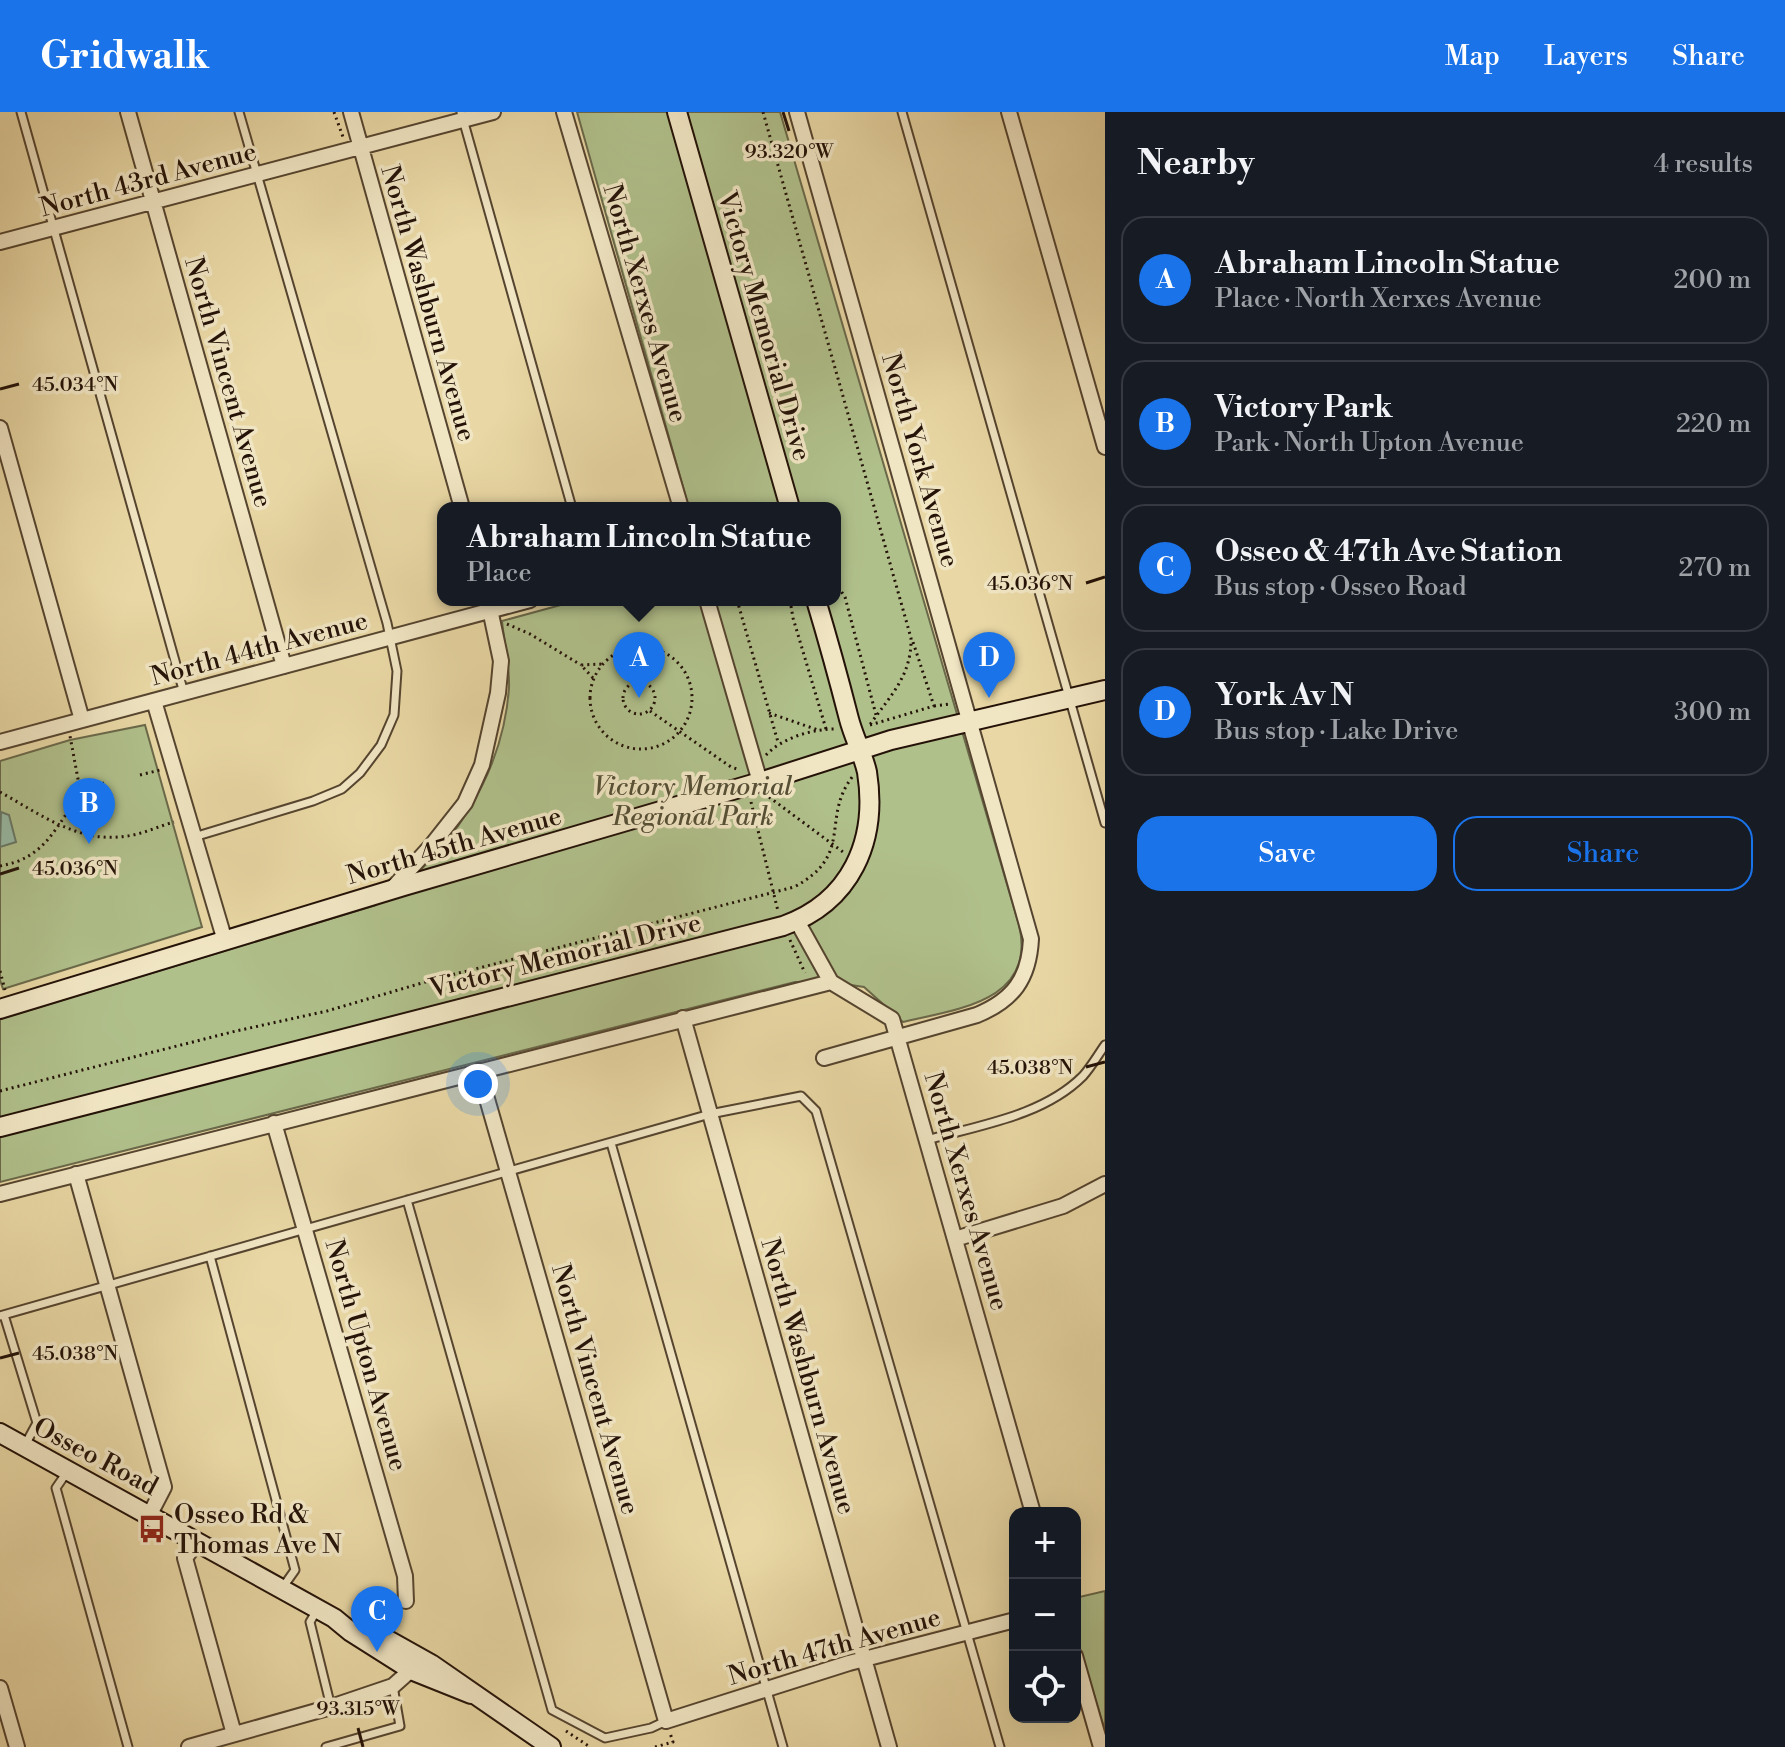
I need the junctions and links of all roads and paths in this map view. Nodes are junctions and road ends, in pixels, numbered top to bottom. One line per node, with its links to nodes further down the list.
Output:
1 (21, 112): 18 (lane)
2 (128, 112): 17 (street, North Vincent Avenue)
3 (239, 112): 16 (lane)
4 (334, 112): 14 (path)
5 (351, 112): 15 (street, North Washburn Avenue)
6 (493, 112): 13 (street, North 43rd Avenue)
7 (564, 112): 24 (street, North Xerxes Avenue)
8 (677, 112): 25 (street, Victory Memorial Drive)
9 (763, 112): 34 (path)
10 (797, 112): 49 (street, North York Avenue)
11 (902, 112): 41 (lane)
12 (1009, 112): 21 (street)
13 (462, 116): 15 (street, North 43rd Avenue); 23 (lane)
14 (343, 137)
15 (361, 147): 16 (street, North 43rd Avenue); 22 (street, North Washburn Avenue)
16 (257, 175): 17 (street, North 43rd Avenue); 33 (lane)
17 (153, 202): 18 (street, North 43rd Avenue); 37 (street, North Vincent Avenue)
18 (54, 228): 19 (street, North 43rd Avenue); 40 (lane)
19 (0, 242)
20 (0, 428): 48 (street)
21 (1105, 447)
22 (460, 502)
23 (570, 502)
24 (679, 502)
25 (788, 502)
26 (841, 591): 47 (path)
27 (489, 606): 33 (street, North 44th Avenue); 74 (street)
28 (709, 606): 66 (street)
29 (739, 606): 46 (path)
30 (791, 606): 50 (path)
31 (818, 606): 57 (street, Victory Memorial Drive)
32 (510, 625): 36 (path)
33 (391, 637): 37 (street, North 44th Avenue); 70 (lane)
34 (911, 638): 44 (path); 47 (path)
35 (602, 664): 36 (path); 38 (path); 53 (path)
36 (581, 665): 38 (path)
37 (284, 666): 40 (street, North 44th Avenue)
38 (593, 678): 53 (path)
39 (1105, 690): 41 (street, North 45th Avenue)
40 (184, 693): 42 (street, North 44th Avenue)
41 (1070, 698): 49 (street, North 45th Avenue); 68 (lane)
42 (154, 701): 48 (street, North 44th Avenue); 70 (street)
43 (943, 704): 44 (path)
44 (934, 706): 47 (path)
45 (650, 711): 45 (path); 53 (path)
46 (769, 713): 52 (path); 56 (path)
47 (876, 715)
48 (82, 720): 55 (street, North 44th Avenue)
49 (969, 721): 57 (street, North 45th Avenue); 84 (street, North York Avenue)
50 (826, 729): 51 (path); 52 (path)
51 (840, 730)
52 (820, 731): 56 (path)
53 (679, 732): 60 (path)
54 (70, 735): 64 (path)
55 (0, 742)
56 (778, 742): 58 (path)
57 (861, 750): 66 (street, North 45th Avenue); 77 (street, Victory Memorial Drive)
58 (764, 758)
59 (160, 770): 61 (path)
60 (743, 771)
61 (140, 775)
62 (852, 777): 71 (path)
63 (104, 783): 64 (path)
64 (80, 790): 69 (path)
65 (0, 792): 69 (path)
66 (759, 792): 71 (path); 74 (street, North 45th Avenue); 75 (path)
67 (174, 822): 69 (path)
68 (1105, 823)
69 (59, 825): 73 (path)
70 (194, 837): 78 (street)
71 (833, 845): 72 (path); 75 (path)
72 (847, 855)
73 (0, 866)
74 (390, 891): 78 (street, North 45th Avenue)
75 (774, 893): 76 (path); 88 (path)
76 (779, 912)
77 (793, 929): 80 (street, North Xerxes Avenue); 81 (path); 91 (street, Victory Memorial Drive)
78 (225, 941): 82 (street, North 45th Avenue)
79 (0, 971): 82 (path)
80 (831, 982): 81 (street); 84 (street, North Xerxes Avenue)
81 (811, 986): 83 (street)
82 (4, 1003)
83 (683, 1018): 87 (street); 89 (street, North Washburn Avenue)
84 (898, 1037): 86 (street, North York Avenue); 92 (street, North Xerxes Avenue)
85 (1105, 1045): 92 (lane)
86 (824, 1058)
87 (479, 1071): 90 (street); 94 (street, North Vincent Avenue)
88 (0, 1091)
89 (710, 1114): 93 (lane); 114 (lane); 115 (street, North Washburn Avenue)
90 (274, 1123): 95 (street); 99 (street, North Upton Avenue)
91 (0, 1127)
92 (927, 1140): 100 (street, North Xerxes Avenue)
93 (611, 1143): 94 (lane); 120 (lane)
94 (508, 1172): 98 (lane); 123 (street, North Vincent Avenue)
95 (76, 1174): 97 (street); 102 (street)
96 (1105, 1184): 100 (street)
97 (0, 1194)
98 (407, 1200): 99 (lane); 123 (lane)
99 (306, 1229): 101 (lane); 111 (street, North Upton Avenue)
100 (955, 1239): 107 (street, North Xerxes Avenue)
101 (210, 1256): 102 (lane); 110 (lane)
102 (107, 1286): 103 (lane); 108 (street)
103 (2, 1316): 105 (lane)
104 (0, 1433): 105 (street, Osseo Road)
105 (24, 1446): 106 (street, Osseo Road)
106 (68, 1471): 108 (street, Osseo Road); 126 (lane)
107 (1031, 1507)
108 (150, 1514): 109 (street, Osseo Road)
109 (198, 1541): 110 (street, Osseo Road); 124 (street)
110 (283, 1588): 112 (street, Osseo Road)
111 (406, 1601)
112 (326, 1613): 116 (street, Osseo Road); 121 (street, Osseo Road); 122 (lane)
113 (1009, 1622): 114 (street, North 47th Avenue)
114 (968, 1632): 115 (street, North 47th Avenue); 133 (lane)
115 (863, 1659): 120 (street, North 47th Avenue); 132 (street, North Washburn Avenue)
116 (411, 1670): 118 (street); 121 (street, Osseo Road)
117 (1081, 1677): 134 (street)
118 (393, 1686): 122 (street); 128 (lane)
119 (0, 1688): 125 (street)
120 (766, 1688): 123 (street, North 47th Avenue); 131 (lane)
121 (471, 1694): 129 (street, Osseo Road)
122 (331, 1707): 124 (street)
123 (666, 1721): 130 (path)
124 (234, 1734): 127 (street)
125 (17, 1747)
126 (128, 1747)
127 (189, 1747)
128 (326, 1747)
129 (551, 1747)
130 (655, 1747)
131 (783, 1747)
132 (889, 1747)
133 (1000, 1747)
134 (1101, 1747)

